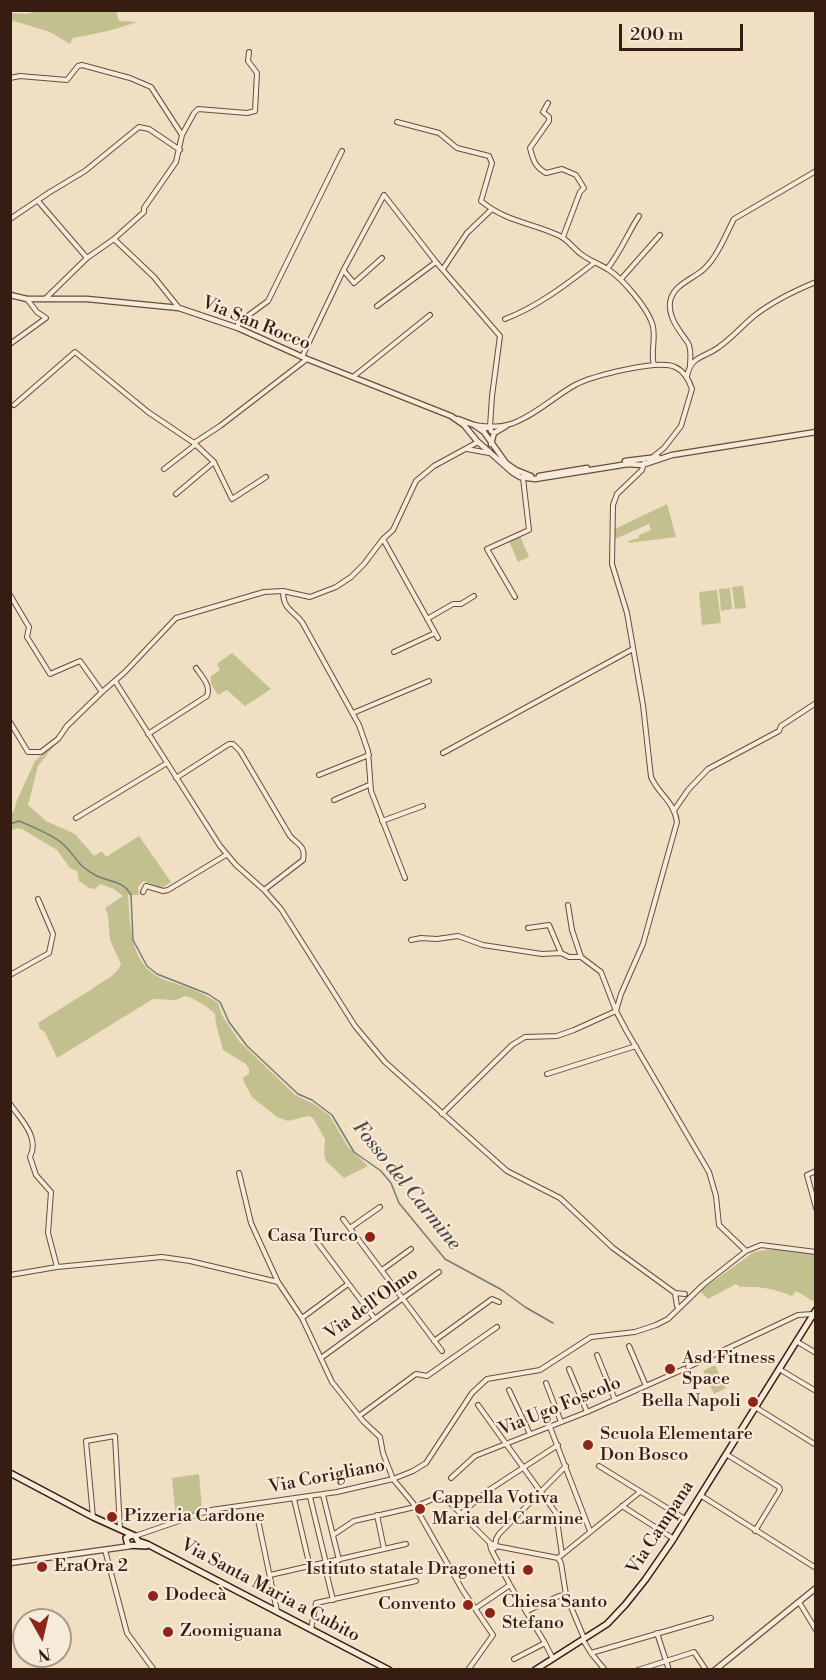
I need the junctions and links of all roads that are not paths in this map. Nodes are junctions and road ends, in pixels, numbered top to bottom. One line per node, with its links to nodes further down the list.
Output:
1 (249, 52): 5 (street)
2 (10, 78): 5 (street)
3 (548, 103): 14 (street)
4 (397, 122): 10 (street)
5 (182, 135): 6 (street)
6 (180, 150): 9 (street); 15 (street)
7 (342, 151): 32 (street)
8 (816, 171): 36 (street)
9 (38, 201): 12 (street); 16 (street)
10 (491, 210): 14 (street); 20 (street)
11 (639, 216): 21 (street)
12 (10, 219)
13 (660, 235): 23 (street)
14 (563, 237): 19 (street)
15 (114, 239): 16 (street); 29 (street)
16 (87, 258): 27 (street)
17 (382, 258): 22 (street)
18 (436, 262): 20 (street); 22 (street); 28 (street)
19 (594, 263): 21 (street); 31 (street)
20 (443, 269): 43 (street)
21 (607, 269): 23 (street)
22 (343, 271): 34 (street)
23 (621, 279): 35 (street)
24 (816, 282): 36 (street)
25 (10, 295): 26 (street, Via San Rocco)
26 (27, 299): 27 (street, Via San Rocco); 33 (street)
27 (44, 300): 29 (street, Via San Rocco)
28 (377, 306)
29 (179, 308): 32 (street, Via San Rocco)
30 (430, 315): 37 (street)
31 (505, 319)
32 (238, 328): 34 (street, Via San Rocco)
33 (10, 344)
34 (304, 358): 37 (street, Via San Rocco); 48 (street)
35 (654, 364): 38 (street); 42 (street)
36 (690, 366): 38 (street)
37 (353, 378): 40 (street, Via San Rocco)
38 (687, 378): 53 (street)
39 (14, 405): 48 (street)
40 (451, 416): 41 (street); 47 (street, Via San Rocco)
41 (474, 425): 43 (street); 44 (street)
42 (506, 426): 43 (street); 49 (street)
43 (491, 429): 44 (street); 46 (street)
44 (480, 431): 46 (street); 47 (street)
45 (816, 432): 52 (street)
46 (486, 437): 47 (street); 49 (street)
47 (477, 440): 50 (street); 51 (street, Via San Rocco)
48 (195, 444): 54 (street); 56 (street)
49 (491, 444): 55 (street)
50 (467, 448): 51 (street); 61 (street)
51 (492, 453): 59 (street, Via San Rocco)
52 (672, 455): 53 (street); 55 (street)
53 (653, 457): 55 (street)
54 (214, 462): 58 (street); 60 (street)
55 (640, 462): 57 (street); 57 (street); 59 (street)
56 (164, 469)
57 (637, 475): 69 (street)
58 (266, 477)
59 (524, 477): 65 (street)
60 (176, 494)
61 (382, 539): 62 (street); 66 (street)
62 (284, 591): 72 (street); 76 (street)
63 (10, 595): 74 (street)
64 (474, 596): 66 (street)
65 (515, 597)
66 (427, 619): 67 (street)
67 (435, 633): 68 (street); 70 (street)
68 (438, 639)
69 (633, 649): 79 (street); 87 (street)
70 (394, 652)
71 (196, 668): 78 (street)
72 (115, 681): 74 (street); 78 (street)
73 (429, 681): 76 (street)
74 (102, 692): 77 (street)
75 (816, 703): 87 (street)
76 (353, 713): 80 (street)
77 (10, 722)
78 (148, 734): 81 (street)
79 (443, 753)
80 (369, 755): 82 (street); 84 (street)
81 (167, 763): 83 (street); 88 (street)
82 (319, 775)
83 (176, 778): 90 (street); 92 (street)
84 (369, 785): 85 (street); 89 (street)
85 (334, 800)
86 (423, 806): 89 (street)
87 (675, 809): 101 (street)
88 (76, 818)
89 (382, 821): 91 (street)
90 (226, 855): 92 (street); 93 (street)
91 (405, 878)
92 (264, 890): 105 (street)
93 (143, 892)
94 (38, 899): 100 (street)
95 (568, 905): 99 (street)
96 (528, 928): 98 (street)
97 (411, 940): 98 (street)
98 (561, 953): 99 (street)
99 (581, 957): 101 (street)
100 (10, 975)
101 (616, 1011): 102 (street); 105 (street)
102 (636, 1046): 103 (street); 114 (street)
103 (547, 1074)
104 (10, 1104): 116 (street)
105 (442, 1114): 122 (street)
106 (816, 1171): 109 (street)
107 (238, 1173): 120 (street)
108 (380, 1207): 111 (street)
109 (816, 1208)
110 (343, 1219): 111 (street)
111 (350, 1228): 117 (street)
112 (317, 1242): 121 (street)
113 (411, 1249): 117 (street)
114 (746, 1251): 115 (street, Via Corigliano); 161 (street, Via Corigliano)
115 (816, 1252)
116 (57, 1267): 119 (street); 120 (street)
117 (382, 1270): 124 (street)
118 (439, 1272): 124 (street, Via dell'Olmo)
119 (10, 1275)
120 (278, 1282): 128 (street)
121 (348, 1284): 128 (street); 129 (street)
122 (675, 1293): 123 (street); 126 (street)
123 (685, 1294)
124 (403, 1299): 129 (street, Via dell'Olmo); 131 (street)
125 (499, 1302): 131 (street)
126 (677, 1306)
127 (814, 1312): 132 (main road, Via Campana); 141 (street, Via Ugo Foscolo)
128 (302, 1318): 137 (street)
129 (375, 1319): 137 (street, Via dell'Olmo)
130 (498, 1327): 148 (street)
131 (434, 1341): 134 (street)
132 (796, 1341): 135 (street); 138 (main road, Via Campana)
133 (629, 1346): 141 (street)
134 (442, 1351)
135 (816, 1353)
136 (597, 1355): 144 (street)
137 (321, 1358): 148 (street)
138 (778, 1368): 143 (street); 146 (main road, Via Campana)
139 (569, 1369): 147 (street)
140 (546, 1383): 149 (street)
141 (646, 1386): 144 (street, Via Ugo Foscolo)
142 (509, 1390): 151 (street)
143 (816, 1390)
144 (615, 1400): 147 (street, Via Ugo Foscolo)
145 (478, 1405): 152 (street)
146 (755, 1407): 154 (street); 155 (main road, Via Campana)
147 (587, 1412): 149 (street, Via Ugo Foscolo)
148 (359, 1416): 161 (street)
149 (561, 1422): 150 (street, Via Ugo Foscolo)
150 (550, 1427): 151 (street, Via Ugo Foscolo); 153 (street)
151 (530, 1434): 152 (street, Via Ugo Foscolo)
152 (507, 1443): 158 (street); 160 (street, Via Ugo Foscolo)
153 (558, 1445): 156 (street); 158 (street)
154 (816, 1445)
155 (725, 1454): 165 (main road, Via Campana); 178 (street)
156 (566, 1466): 162 (street); 177 (street)
157 (599, 1466): 163 (street)
158 (524, 1467): 162 (street); 170 (street)
159 (10, 1473): 173 (main road)
160 (451, 1478)
161 (393, 1479): 164 (street, Via Corigliano); 169 (street)
162 (542, 1492): 186 (street); 190 (street)
163 (640, 1492): 168 (street); 174 (street)
164 (323, 1495): 166 (street, Via Corigliano); 179 (street)
165 (700, 1495): 174 (main road, Via Campana); 178 (street)
166 (310, 1497): 167 (street, Via Corigliano); 193 (street)
167 (294, 1499): 176 (street, Via Corigliano); 194 (street)
168 (622, 1506): 177 (street); 182 (street)
169 (416, 1507): 170 (street); 172 (street); 203 (street)
170 (462, 1513): 186 (street)
171 (257, 1515): 196 (street)
172 (377, 1515): 179 (street); 188 (street)
173 (93, 1517): 175 (main road); 175 (street)
174 (685, 1519): 182 (main road, Via Campana)
175 (120, 1530): 181 (main road); 183 (main road)
176 (154, 1530): 180 (street); 183 (street)
177 (590, 1531): 190 (street)
178 (755, 1531): 195 (street)
179 (333, 1535): 191 (street)
180 (145, 1536): 183 (street); 184 (street)
181 (126, 1539): 183 (main road); 183 (main road); 189 (street)
182 (674, 1539): 210 (main road, Via Campana)
183 (135, 1541): 184 (main road, Via Santa Maria a Cubito); 187 (main road); 189 (street)
184 (147, 1544): 187 (main road, Via Santa Maria a Cubito)
185 (406, 1544): 188 (street)
186 (493, 1545): 190 (street); 198 (street)
187 (156, 1549): 204 (main road, Via Santa Maria a Cubito)
188 (384, 1549): 191 (street)
189 (105, 1550): 192 (street); 216 (street)
190 (560, 1556): 200 (street)
191 (339, 1560): 193 (street)
192 (10, 1563)
193 (325, 1563): 194 (street); 201 (street)
194 (310, 1567): 196 (street)
195 (816, 1568)
196 (270, 1575): 204 (street)
197 (416, 1581): 201 (street)
198 (510, 1585): 203 (street); 205 (street)
199 (816, 1588): 202 (street)
200 (566, 1595): 205 (street); 210 (street)
201 (333, 1599): 207 (street)
202 (799, 1602): 208 (street); 224 (street)
203 (476, 1608): 218 (street)
204 (277, 1611): 207 (main road, Via Santa Maria a Cubito)
205 (527, 1611): 211 (street)
206 (711, 1618): 209 (street)
207 (311, 1629): 217 (main road, Via Santa Maria a Cubito)
208 (816, 1630)
209 (657, 1634): 212 (street); 215 (street)
210 (584, 1640): 212 (street); 214 (main road, Via Campana)
211 (545, 1643): 213 (street); 214 (street)
212 (591, 1653): 220 (street)
213 (514, 1659)
214 (553, 1659): 219 (main road, Via Campana)
215 (666, 1661): 221 (street); 222 (street); 223 (street)
216 (154, 1670)
217 (388, 1670)
218 (468, 1670)
219 (535, 1670)
220 (605, 1670)
221 (638, 1670)
222 (669, 1670)
223 (706, 1670)
224 (715, 1670)

